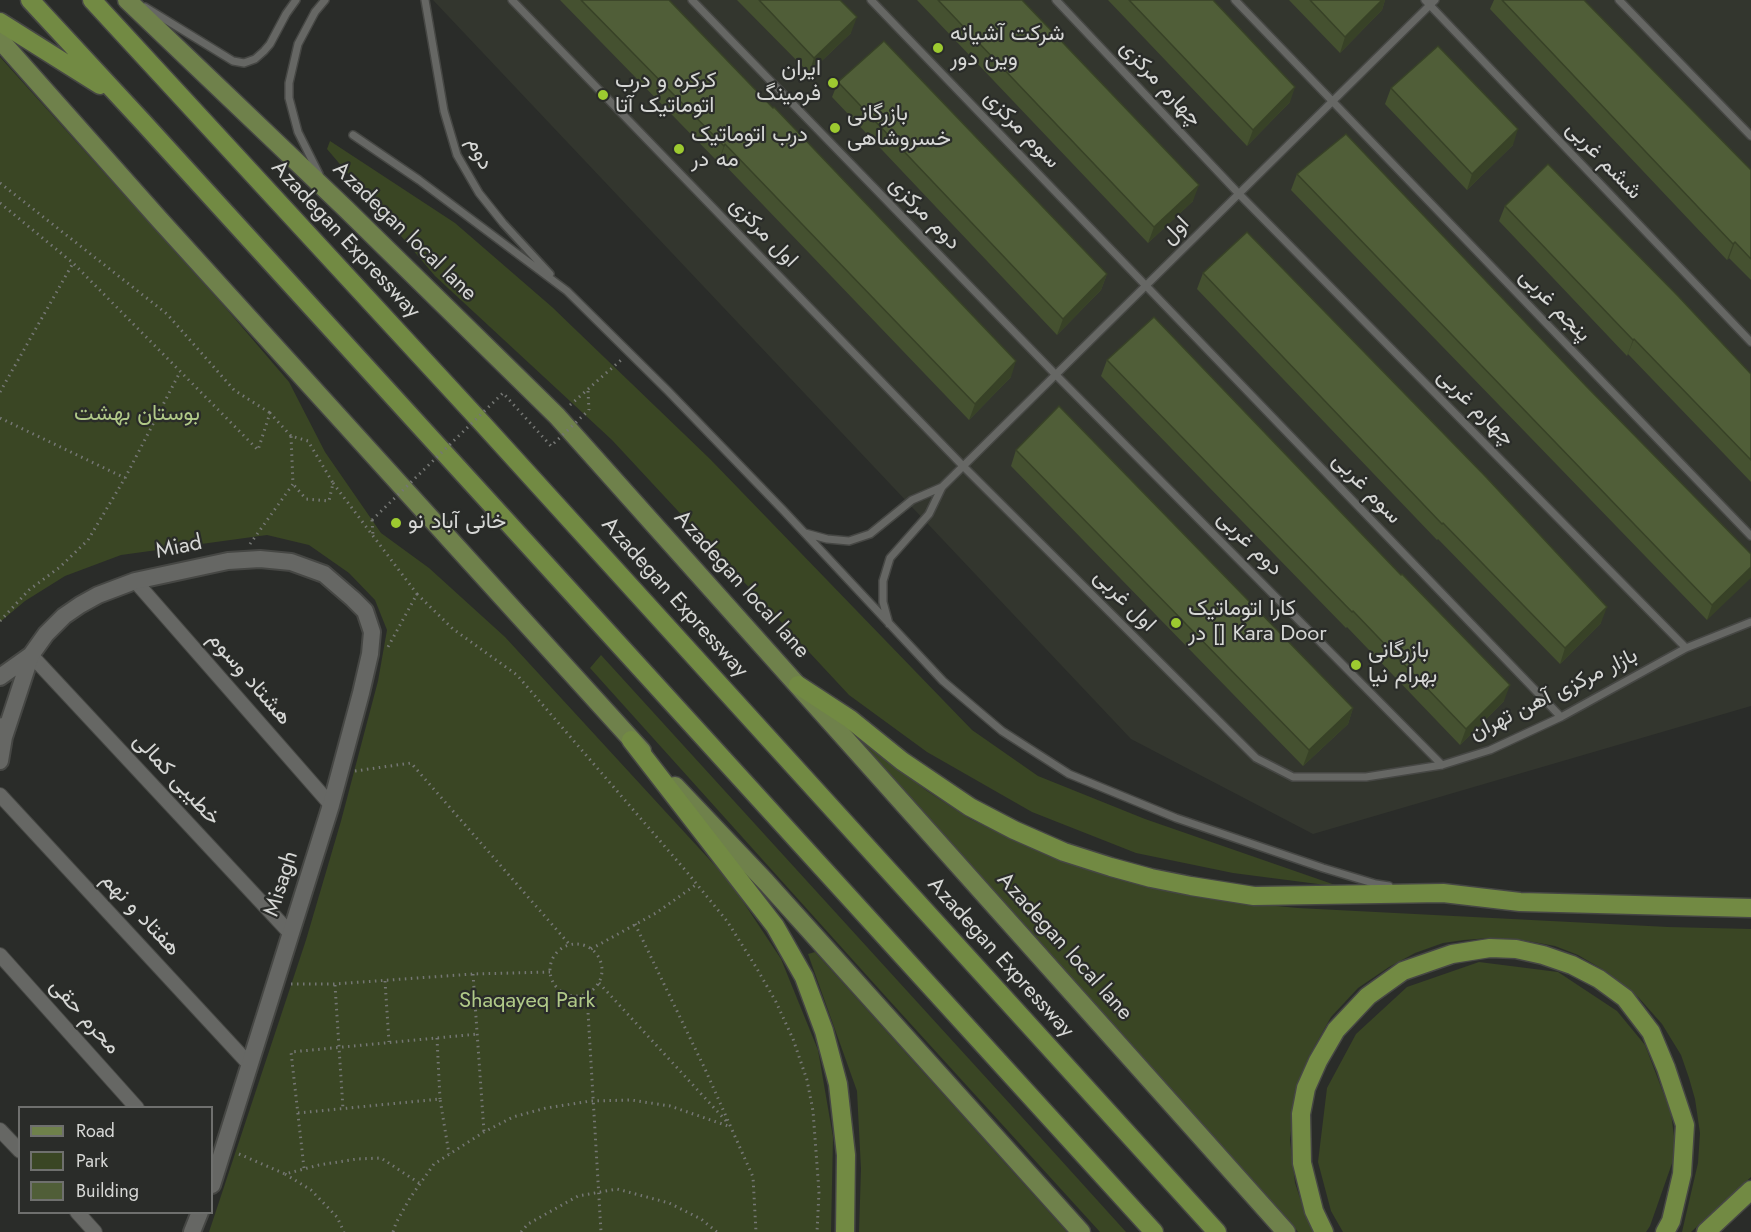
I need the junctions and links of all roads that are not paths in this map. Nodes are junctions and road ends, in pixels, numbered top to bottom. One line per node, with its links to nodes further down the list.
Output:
1 (30, 0): 17 (highway)
2 (92, 0): 65 (highway, Azadegan Expressway)
3 (127, 0): 22 (main road, Azadegan local lane)
4 (134, 0): 5 (lane)
5 (296, 0)
6 (325, 0): 22 (lane)
7 (425, 0): 24 (lane, دوم)
8 (512, 0): 27 (lane, اول مرکزی)
9 (692, 0): 26 (lane, دوم مرکزی)
10 (871, 0): 23 (lane, سوم مرکزی)
11 (1056, 0): 21 (lane, چهارم مرکزی)
12 (1234, 0): 18 (lane, پنجم غربی)
13 (1619, 0): 20 (lane)
14 (1430, 2): 18 (lane, اول); 25 (lane, ششم غربی)
15 (0, 21): 17 (highway)
16 (0, 40): 42 (main road)
17 (123, 100): 64 (highway)
18 (1332, 101): 21 (lane, اول); 30 (lane, پنجم غربی)
19 (353, 135): 24 (lane)
20 (1751, 136)
21 (1239, 194): 23 (lane, اول); 35 (lane, چهارم غربی)
22 (346, 209): 38 (main road, Azadegan local lane)
23 (1146, 286): 26 (lane, اول); 40 (lane, سوم غربی)
24 (567, 291): 29 (lane)
25 (1751, 342)
26 (1056, 375): 27 (lane, اول); 44 (lane, دوم غربی)
27 (963, 466): 28 (lane, اول); 45 (lane, اول غربی)
28 (942, 487): 29 (lane, اول); 34 (lane, اول)
29 (804, 533): 34 (lane)
30 (1751, 536)
31 (135, 581): 32 (street, Miad); 36 (street, Miad); 47 (street, هشتاد وسوم)
32 (353, 598): 47 (street, Misagh)
33 (1751, 622): 35 (lane, بازار مرکزی آهن تهران)
34 (889, 625): 48 (lane)
35 (1686, 648): 40 (lane, بازار مرکزی آهن تهران)
36 (31, 655): 37 (street); 41 (street); 50 (street, خطیبی کمالی)
37 (0, 677)
38 (798, 685): 48 (highway); 66 (main road, Azadegan local lane)
39 (0, 717): 41 (street)
40 (1561, 717): 44 (lane, بازار مرکزی آهن تهران)
41 (4, 736): 43 (street)
42 (631, 740): 62 (highway); 63 (main road)
43 (0, 761)
44 (1442, 765): 45 (lane, بازار مرکزی آهن تهران)
45 (1293, 777)
46 (0, 795): 52 (street, هفتاد و نهم)
47 (331, 805): 50 (street, Misagh)
48 (1443, 893): 49 (highway)
49 (1751, 908)
50 (290, 933): 52 (street, Misagh)
51 (0, 955): 53 (street, محرم حقی)
52 (249, 1064): 56 (street, Misagh)
53 (136, 1106)
54 (0, 1130): 55 (street)
55 (18, 1149)
56 (213, 1182)
57 (1751, 1190): 69 (highway)
58 (79, 1214): 60 (street)
59 (199, 1214): 61 (street)
60 (96, 1232)
61 (192, 1232)
62 (845, 1232)
63 (1081, 1232)
64 (1154, 1232)
65 (1217, 1232)
66 (1286, 1232)
67 (1324, 1232): 68 (highway)
68 (1665, 1232)
69 (1706, 1232)

